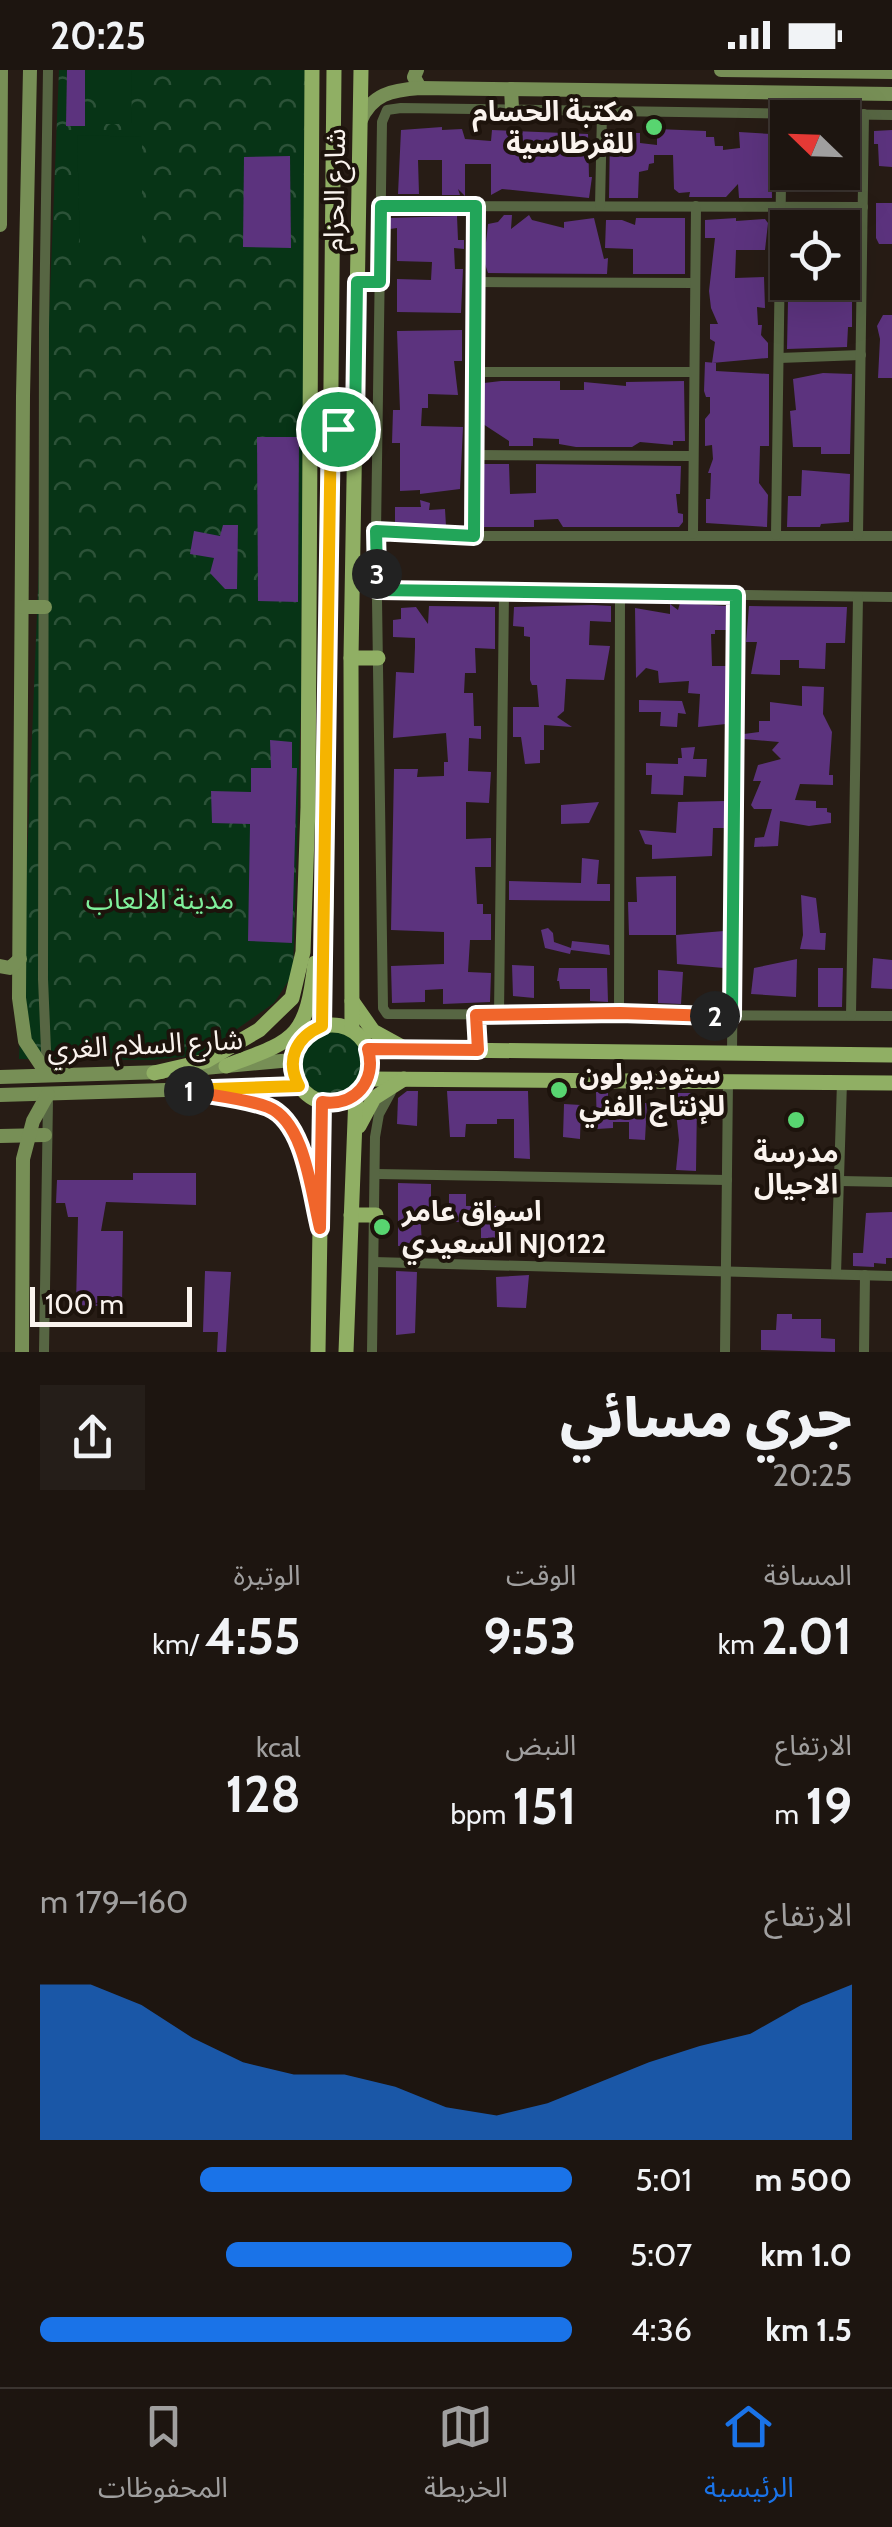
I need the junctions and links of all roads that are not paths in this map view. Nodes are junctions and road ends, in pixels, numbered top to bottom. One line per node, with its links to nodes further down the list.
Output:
1 (1, 70): 20 (street)
2 (30, 70): 21 (street)
3 (48, 70): 61 (street)
4 (312, 70): 32 (main road)
5 (334, 70): 33 (main road, شارع الحزام)
6 (361, 70): 19 (main road, شارع الحزام)
7 (417, 70): 10 (street)
8 (721, 70): 9 (street)
9 (888, 71)
10 (420, 88): 11 (street); 19 (street)
11 (511, 89): 12 (street); 13 (street)
12 (892, 94)
13 (512, 108): 14 (street); 25 (street)
14 (602, 112): 15 (street); 27 (street)
15 (770, 114)
16 (860, 114): 17 (street)
17 (864, 114): 18 (street); 30 (street)
18 (892, 115)
19 (360, 122): 34 (main road, شارع الحزام)
20 (1, 148): 21 (street); 23 (street)
21 (30, 149): 24 (street)
22 (782, 190): 29 (street)
23 (0, 204): 24 (street); 31 (street)
24 (29, 206): 60 (street)
25 (381, 206): 26 (street); 35 (street)
26 (476, 206): 27 (street); 36 (street)
27 (600, 206): 28 (street)
28 (696, 206): 29 (street); 37 (street)
29 (782, 206): 30 (street); 39 (street)
30 (863, 206): 38 (street)
31 (0, 225)
32 (310, 252): 33 (main road); 65 (main road)
33 (332, 252): 42 (main road, شارع الحزام)
34 (357, 282): 35 (main road); 43 (main road, شارع الحزام)
35 (380, 282): 48 (street)
36 (474, 282): 37 (street); 40 (street)
37 (695, 283): 41 (street)
38 (861, 355): 39 (street); 52 (street)
39 (779, 358): 50 (street)
40 (474, 372): 41 (street); 44 (street)
41 (694, 372): 45 (street)
42 (331, 421): 43 (main road); 47 (main road, شارع الحزام)
43 (355, 423): 46 (main road, شارع الحزام)
44 (473, 455): 45 (street); 51 (street)
45 (692, 456): 49 (street)
46 (354, 466): 47 (main road); 62 (main road, شارع الحزام)
47 (330, 468): 64 (main road, شارع الحزام)
48 (376, 531): 51 (street); 54 (street)
49 (693, 534): 50 (street); 51 (street)
50 (776, 535): 52 (street)
51 (474, 536)
52 (858, 536): 53 (street)
53 (892, 536)
54 (377, 590): 55 (street); 63 (street)
55 (504, 592): 56 (street); 71 (street)
56 (620, 594): 57 (street); 70 (street)
57 (736, 595): 58 (street); 73 (street)
58 (858, 597): 59 (street); 74 (street)
59 (892, 598)
60 (22, 607): 61 (street); 67 (street)
61 (45, 607): 86 (street)
62 (351, 658): 63 (main road); 69 (main road, شارع الحزام)
63 (378, 658): 72 (street)
64 (327, 691): 65 (main road); 66 (main road, شارع الحزام)
65 (307, 711): 85 (main road)
66 (326, 905): 76 (main road, شارع الحزام); 84 (main road)
67 (20, 959): 68 (street); 86 (street)
68 (0, 966)
69 (352, 1002): 77 (main road, شارع الحزام); 79 (main road)
70 (620, 1013): 71 (street); 73 (street)
71 (499, 1014): 72 (street)
72 (476, 1015): 80 (street)
73 (732, 1016): 74 (street); 81 (street)
74 (851, 1016): 75 (street)
75 (892, 1016)
76 (322, 1026): 77 (main road); 83 (main road)
77 (352, 1030): 78 (main road)
78 (368, 1049): 79 (main road); 88 (main road)
79 (408, 1050): 80 (main road)
80 (478, 1050): 81 (main road)
81 (732, 1054): 82 (main road)
82 (892, 1055)
83 (292, 1060): 84 (street, شارع السلام الغري); 93 (main road)
84 (226, 1066): 85 (street, شارع السلام الغري)
85 (154, 1073): 86 (street, شارع السلام الغري)
86 (48, 1074): 87 (street, شارع السلام الغري)
87 (0, 1077)
88 (368, 1079): 89 (main road); 97 (main road)
89 (402, 1080): 90 (main road); 102 (main road); 103 (street)
90 (728, 1082): 91 (main road); 104 (street)
91 (842, 1082): 92 (main road); 105 (street)
92 (892, 1083)
93 (299, 1086): 94 (street, شارع السلام الغري); 98 (main road)
94 (184, 1090): 95 (street, شارع السلام الغري); 109 (main road)
95 (48, 1094): 96 (street, شارع السلام الغري); 99 (street); 100 (street)
96 (0, 1095)
97 (356, 1095): 98 (main road); 102 (main road)
98 (322, 1102): 109 (main road)
99 (28, 1135): 100 (street); 101 (street); 115 (street)
100 (45, 1135): 116 (street)
101 (0, 1136)
102 (353, 1149): 107 (main road)
103 (376, 1174): 104 (street); 108 (street)
104 (727, 1180): 111 (street)
105 (840, 1181): 106 (street); 112 (street)
106 (892, 1182)
107 (351, 1215): 108 (main road); 118 (main road)
108 (376, 1215): 110 (street)
109 (320, 1228): 117 (main road)
110 (374, 1262): 111 (street); 119 (street)
111 (726, 1270): 112 (street); 120 (street)
112 (836, 1274): 113 (street)
113 (865, 1275): 114 (street); 121 (street)
114 (892, 1276)
115 (22, 1352)
116 (44, 1352)
117 (318, 1352)
118 (346, 1352)
119 (372, 1352)
120 (725, 1352)
121 (864, 1352)

